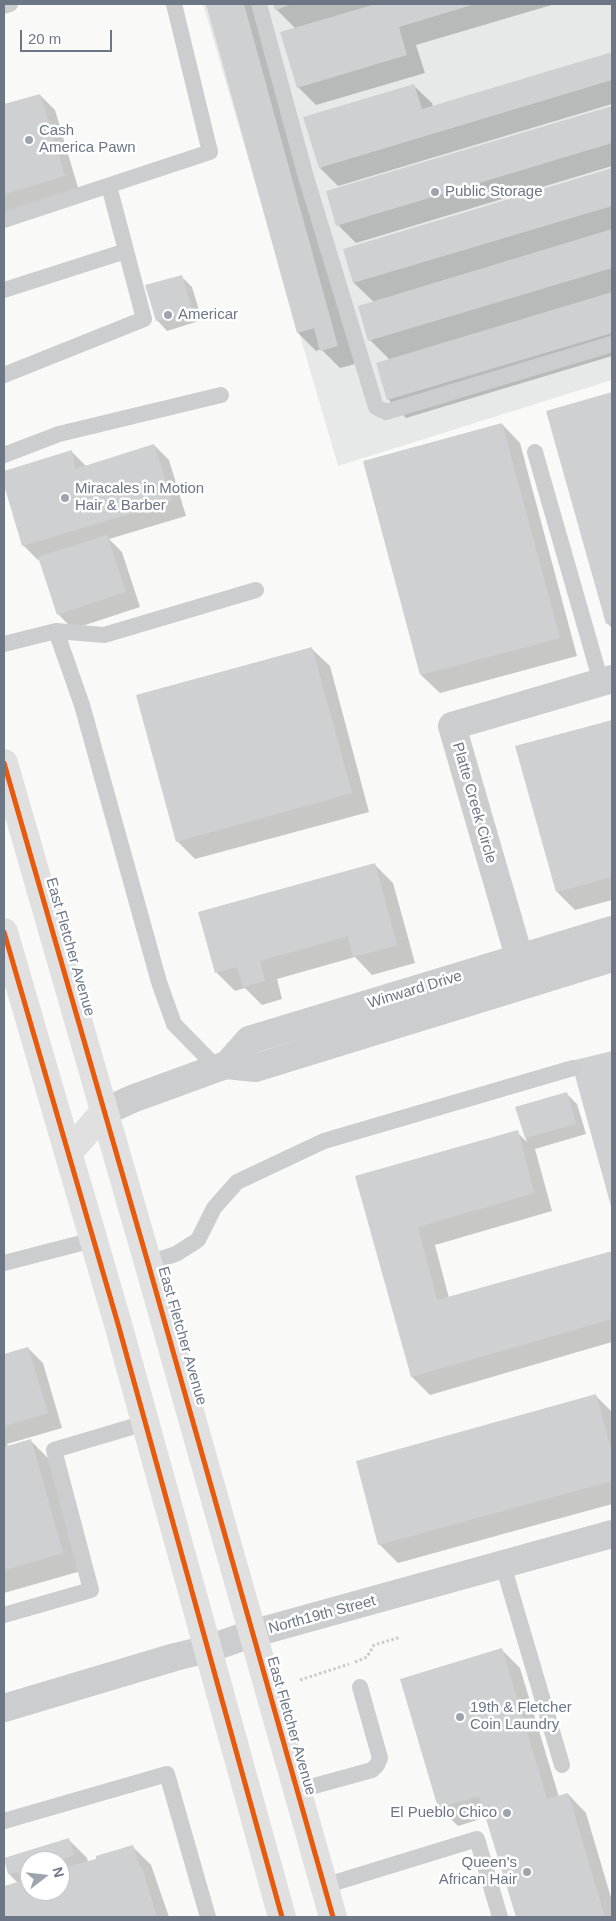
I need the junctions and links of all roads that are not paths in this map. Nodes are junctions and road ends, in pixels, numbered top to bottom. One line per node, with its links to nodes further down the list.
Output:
1 (10, 4): 4 (lane)
2 (174, 4): 5 (lane)
3 (259, 4): 9 (lane)
4 (4, 6)
5 (109, 186): 6 (lane); 7 (lane)
6 (4, 220)
7 (126, 251): 8 (lane); 10 (lane)
8 (4, 290)
9 (612, 344)
10 (4, 375)
11 (221, 394): 13 (lane)
12 (535, 452): 17 (lane)
13 (4, 455)
14 (256, 590): 15 (lane)
15 (56, 631): 16 (lane); 25 (lane)
16 (4, 644)
17 (607, 680): 21 (street, Platte Creek Circle)
18 (4, 763): 26 (main road, East Fletcher Avenue)
19 (612, 930): 21 (street, Winward Drive)
20 (4, 932): 27 (main road)
21 (519, 958): 23 (street, Platte Creek Circle); 25 (street, Winward Drive)
22 (612, 958): 23 (street, Winward Drive)
23 (527, 984): 25 (street, Winward Drive)
24 (572, 1068): 29 (lane)
25 (214, 1069): 26 (street, Winward Drive)
26 (104, 1112): 27 (main road); 29 (main road, East Fletcher Avenue)
27 (69, 1152): 28 (main road)
28 (94, 1240): 30 (lane); 31 (main road)
29 (148, 1262): 35 (main road, East Fletcher Avenue)
30 (4, 1263)
31 (145, 1423): 34 (lane); 36 (main road)
32 (612, 1534): 33 (street, North19th Street)
33 (503, 1565): 35 (street, North19th Street); 39 (lane)
34 (4, 1615)
35 (251, 1634): 36 (street, North19th Street); 40 (main road, East Fletcher Avenue)
36 (208, 1650): 38 (street, North19th Street); 44 (main road)
37 (360, 1687): 40 (lane)
38 (4, 1708)
39 (562, 1765)
40 (296, 1791): 42 (main road, East Fletcher Avenue)
41 (4, 1821): 43 (lane)
42 (324, 1886): 45 (main road, East Fletcher Avenue); 46 (lane)
43 (208, 1917)
44 (282, 1917)
45 (333, 1917)
46 (500, 1917)

